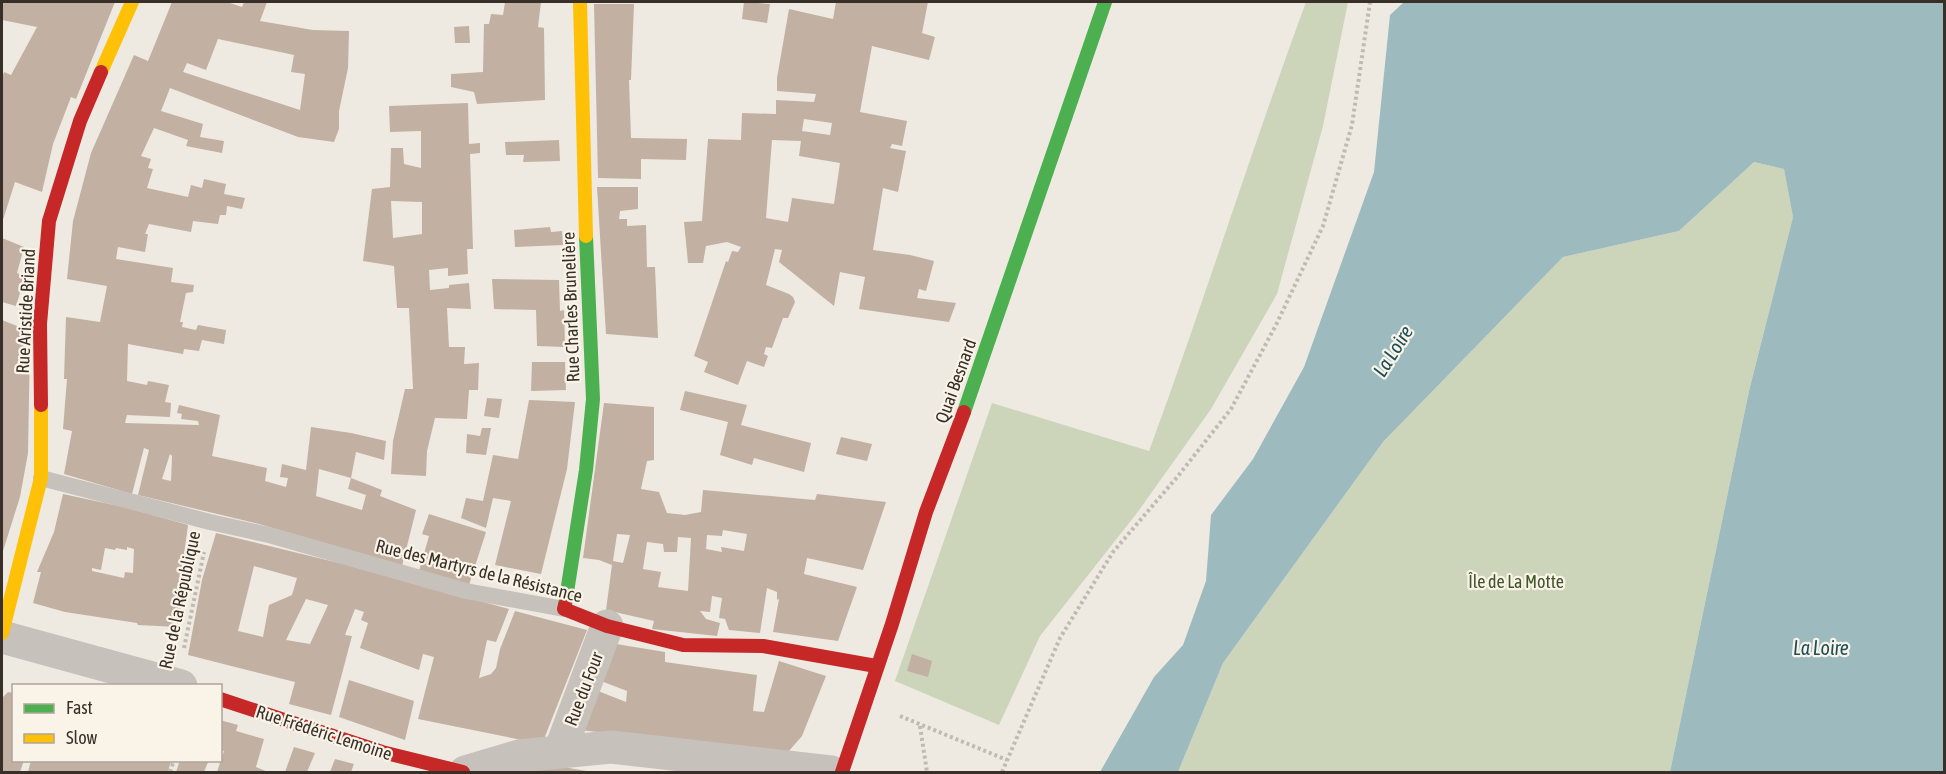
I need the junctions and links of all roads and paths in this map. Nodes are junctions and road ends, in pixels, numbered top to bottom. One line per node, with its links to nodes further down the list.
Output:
1 (132, 2): 5 (street, Rue Aristide Briand)
2 (580, 2): 7 (street, Rue Charles Brunelière)
3 (1105, 2): 10 (street, Quai Besnard)
4 (1370, 2): 17 (path)
5 (41, 478): 6 (lane, Rue des Martyrs de la Résistance); 9 (street, Rue Aristide Briand)
6 (210, 522): 7 (lane, Rue des Martyrs de la Résistance); 12 (path, Rue de la République)
7 (564, 609): 8 (street, Rue des Martyrs de la Résistance)
8 (608, 626): 10 (street, Rue des Martyrs de la Résistance); 16 (street, Rue du Four)
9 (2, 635): 11 (street)
10 (876, 666): 14 (street, Quai Besnard)
11 (175, 684)
12 (179, 684)
13 (222, 700): 18 (street, Rue Frédéric Lemoine)
14 (865, 702): 15 (path); 20 (street, Quai Besnard)
15 (920, 725): 17 (path); 21 (path)
16 (560, 751): 18 (street, Rue Frédéric Lemoine); 19 (street, Rue Frédéric Lemoine)
17 (1007, 760): 22 (path)
18 (464, 772)
19 (831, 772)
20 (842, 772)
21 (927, 772)
22 (1002, 772)

